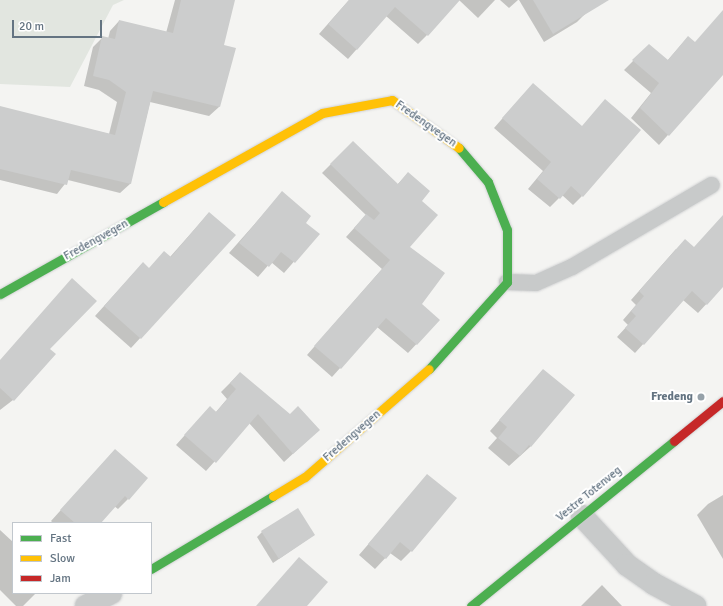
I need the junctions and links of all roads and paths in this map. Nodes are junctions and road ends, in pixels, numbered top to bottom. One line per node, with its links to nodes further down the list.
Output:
1 (712, 185): 2 (lane)
2 (507, 282): 3 (street, Fredengvegen); 6 (street, Fredengvegen)
3 (0, 294)
4 (723, 401): 5 (street, Vestre Totenveg)
5 (582, 516): 9 (street, Vestre Totenveg); 10 (street)
6 (152, 568)
7 (109, 594): 8 (street)
8 (86, 606)
9 (471, 606)
10 (695, 606)

